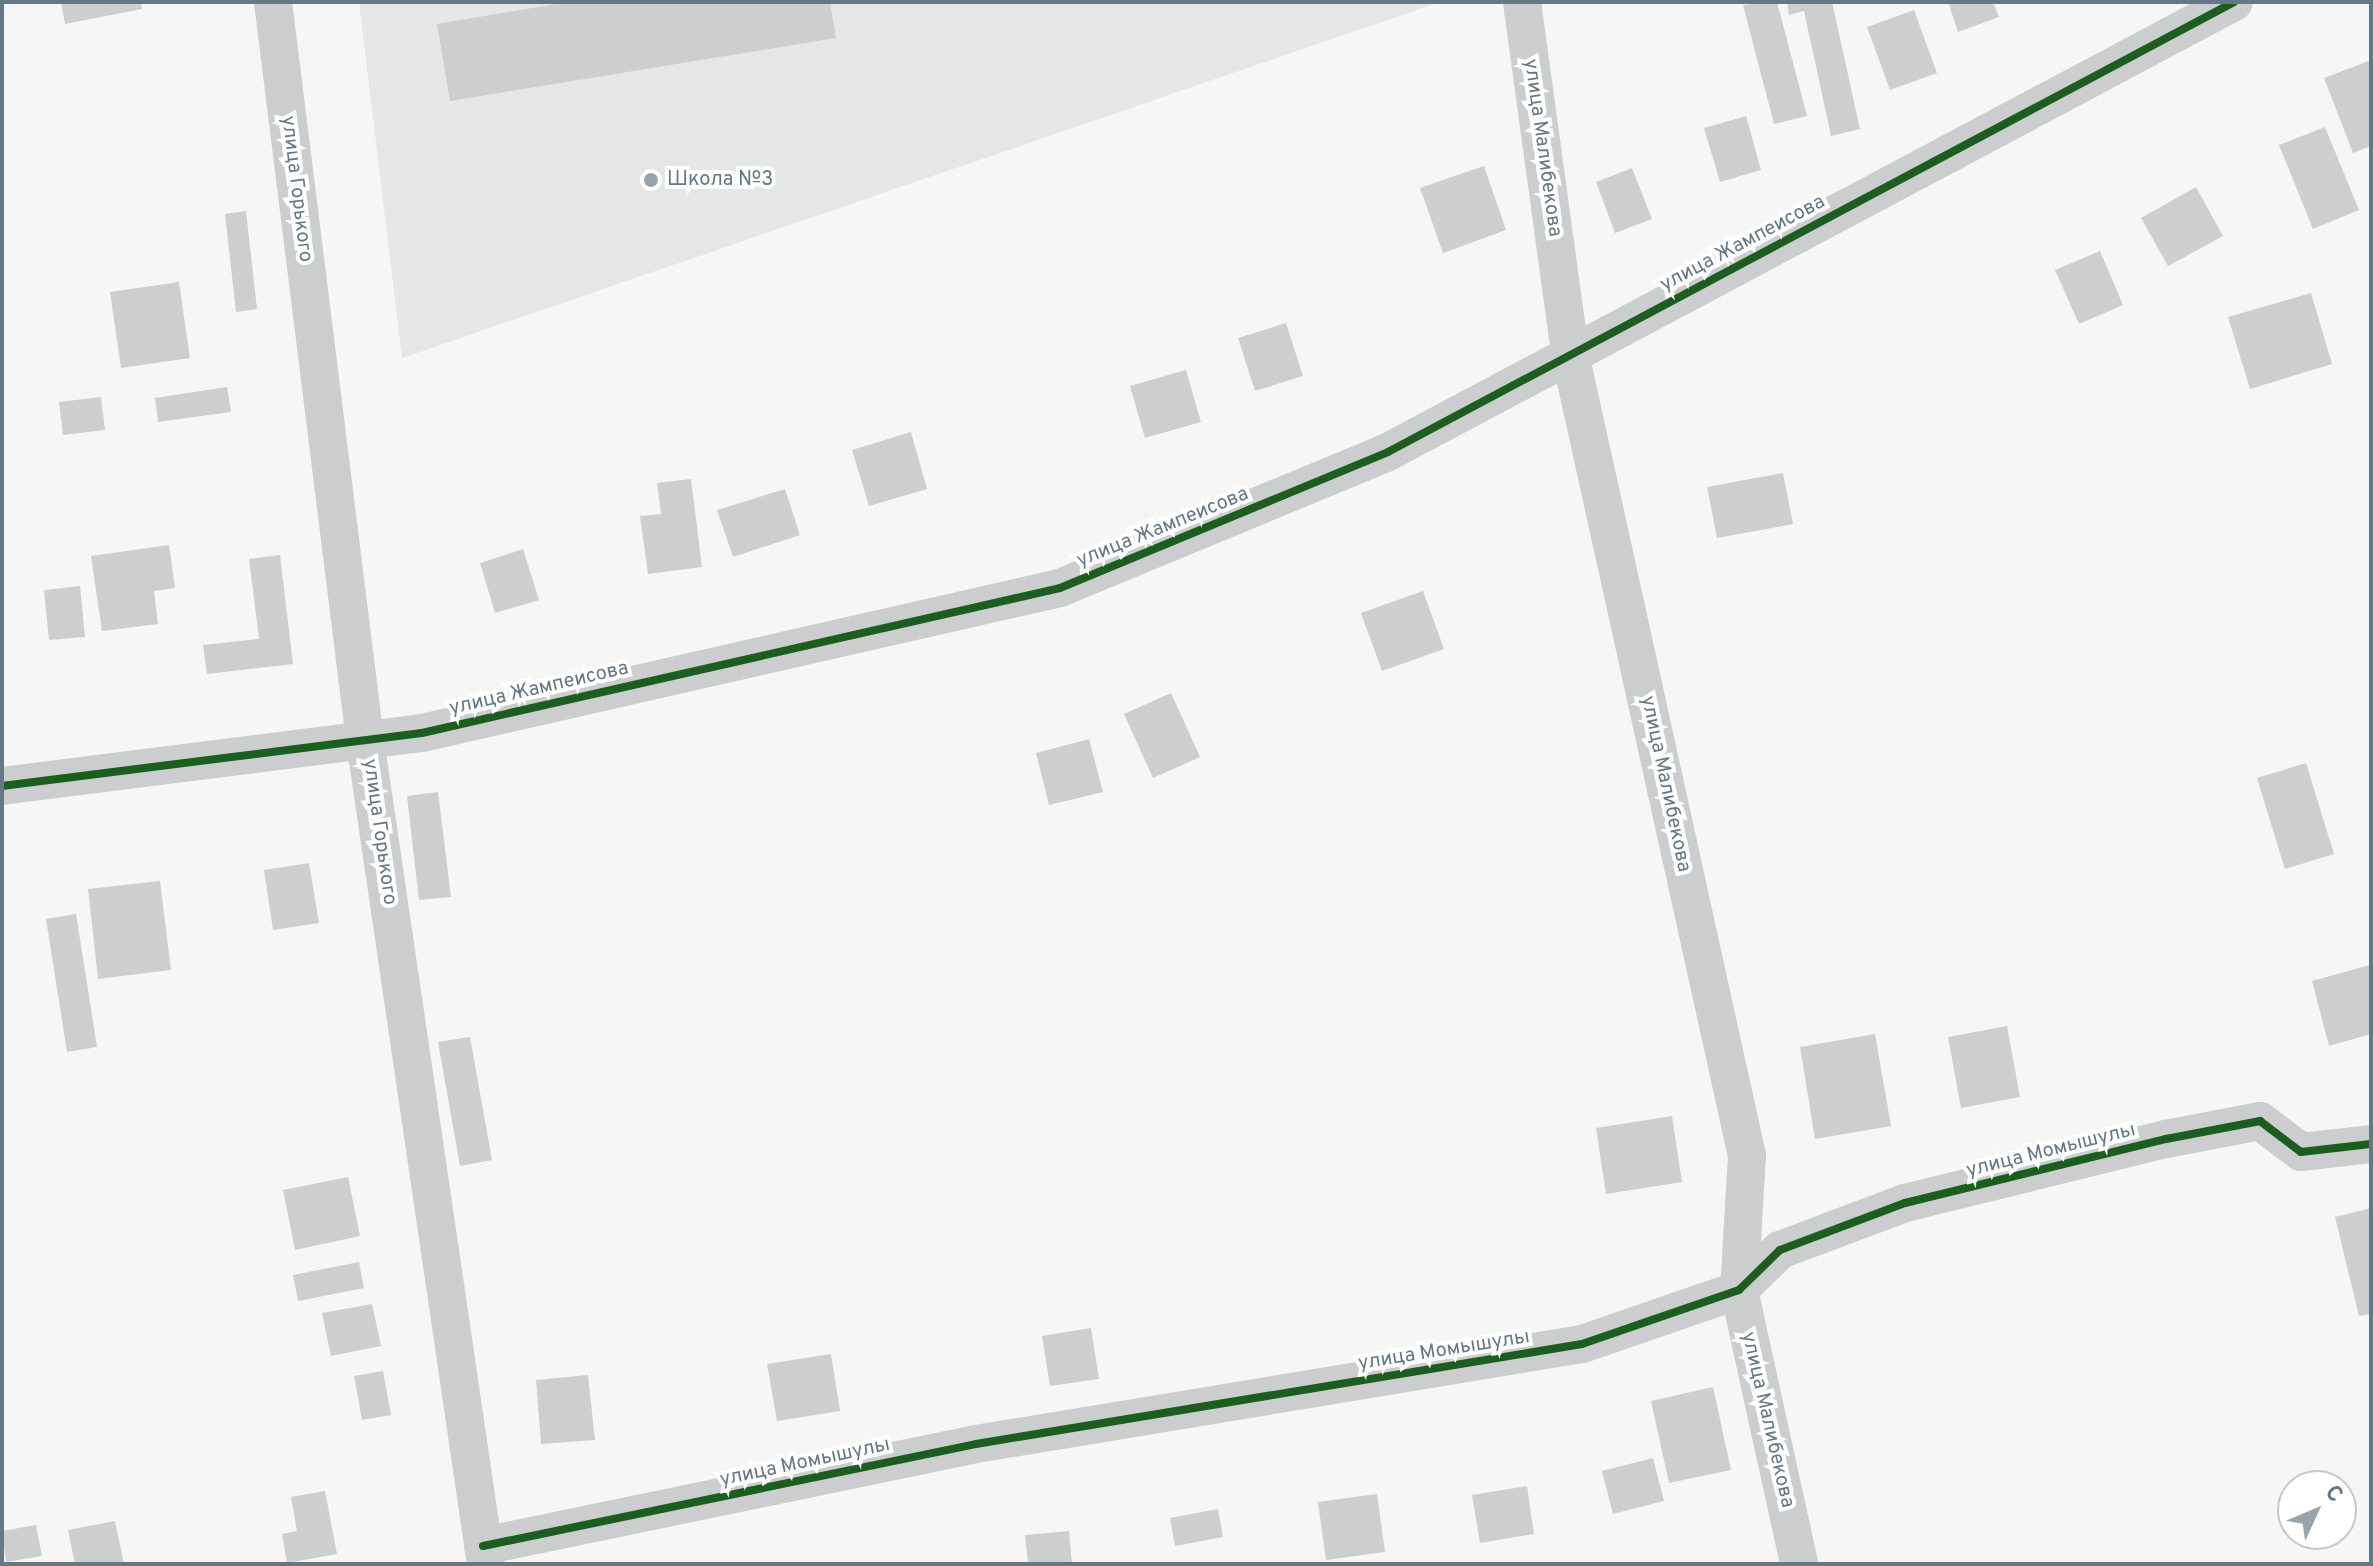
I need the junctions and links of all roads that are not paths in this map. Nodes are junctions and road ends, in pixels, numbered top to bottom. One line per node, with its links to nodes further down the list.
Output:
1 (273, 2): 5 (street, улица Горького)
2 (1522, 2): 4 (street, улица Малибекова)
3 (2234, 2): 4 (street, улица Жампеисова)
4 (1570, 354): 5 (street, улица Жампеисова); 8 (street, улица Малибекова)
5 (365, 740): 6 (street, улица Жампеисова); 9 (street, улица Горького)
6 (2, 786)
7 (2371, 1144): 8 (street, улица Момышулы)
8 (1739, 1290): 9 (street, улица Момышулы); 10 (street, улица Малибекова)
9 (485, 1555)
10 (1799, 1564)

